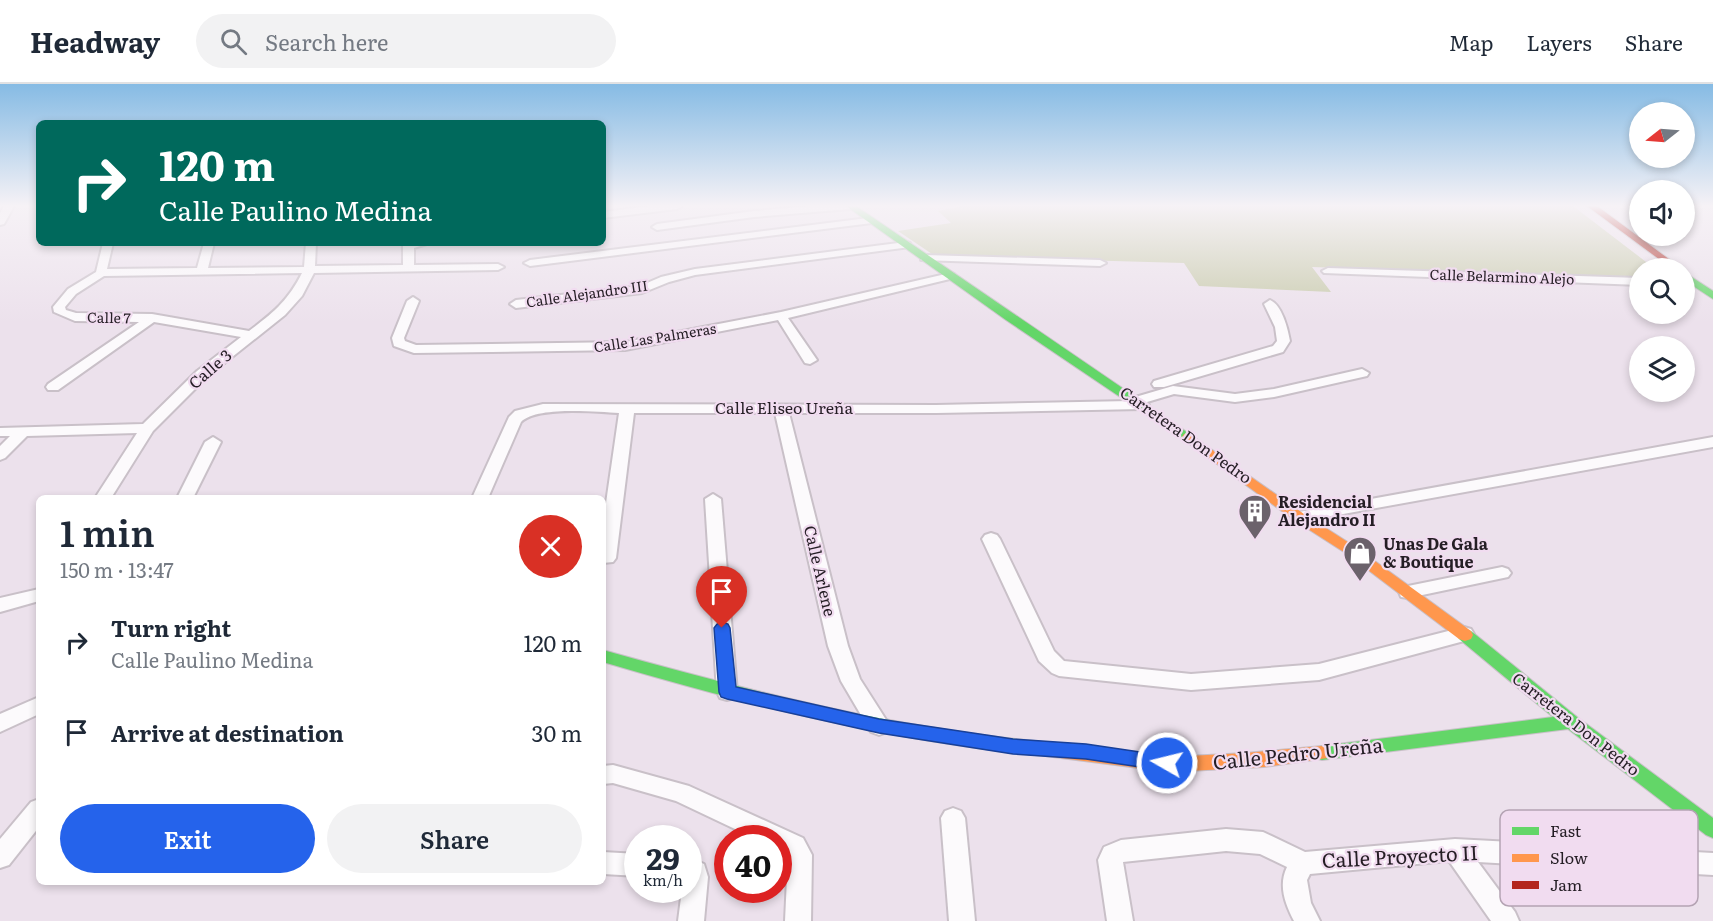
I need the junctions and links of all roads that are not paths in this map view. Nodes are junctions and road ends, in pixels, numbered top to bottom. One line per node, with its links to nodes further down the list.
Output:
1 (674, 245): 10 (street)
2 (906, 245): 8 (street, Carretera Don Pedro); 23 (street, Calle Alejandro III)
3 (1645, 245): 9 (street)
4 (107, 246): 17 (street)
5 (208, 246): 16 (street)
6 (311, 246): 14 (street, Calle 3)
7 (408, 246): 13 (street)
8 (925, 258): 11 (street); 18 (street, Carretera Don Pedro)
9 (1662, 258)
10 (530, 263)
11 (1100, 263)
12 (498, 267): 13 (street)
13 (409, 269): 14 (street)
14 (309, 271): 16 (street); 27 (street, Calle 3)
15 (1329, 271): 19 (street, Calle Belarmino Alejo)
16 (202, 272): 17 (street)
17 (101, 273): 26 (street, Calle 7)
18 (951, 276): 25 (street, Calle Las Palmeras); 31 (street, Carretera Don Pedro)
19 (1629, 282)
20 (1695, 286): 21 (street)
21 (1713, 296)
22 (413, 301): 25 (street, Calle Las Palmeras)
23 (516, 304)
24 (1270, 304): 31 (street)
25 (781, 316): 28 (street)
26 (152, 318): 27 (street, Calle 7); 30 (street)
27 (249, 335): 34 (street, Calle 3)
28 (810, 360)
29 (1362, 373): 31 (street)
30 (53, 387)
31 (1135, 400): 33 (street, Calle Eliseo Ureña); 44 (street, Carretera Don Pedro)
32 (627, 408): 33 (street, Calle Eliseo Ureña); 42 (street, Calle Eliseo Ureña); 46 (street)
33 (781, 408): 57 (street, Calle Arlene)
34 (147, 428): 35 (street); 40 (street, Calle 3)
35 (23, 431): 36 (street); 39 (street)
36 (0, 432)
37 (213, 442): 41 (street)
38 (1713, 442): 44 (street)
39 (0, 455)
40 (105, 495)
41 (186, 495)
42 (481, 495)
43 (712, 499): 53 (street)
44 (1299, 517): 48 (street, Carretera Don Pedro)
45 (991, 539): 51 (street)
46 (606, 558)
47 (1502, 573): 48 (street)
48 (1408, 592): 51 (street, Carretera Don Pedro)
49 (36, 596): 50 (street)
50 (0, 605)
51 (1464, 634): 55 (street, Carretera Don Pedro)
52 (606, 657): 53 (street, Calle Pedro Ureña)
53 (727, 692): 57 (street, Calle Pedro Ureña)
54 (36, 706): 56 (street)
55 (1571, 722): 57 (street, Calle Pedro Ureña); 59 (street, Carretera Don Pedro)
56 (0, 723)
57 (879, 726)
58 (606, 775): 74 (street)
59 (1688, 810)
60 (36, 813): 66 (street)
61 (953, 818): 75 (street)
62 (1698, 818): 63 (street, Carretera Don Pedro)
63 (1713, 829)
64 (1455, 850): 65 (street, Calle Proyecto II); 67 (street, Calle Proyecto II); 78 (street)
65 (1500, 852)
66 (0, 857)
67 (1303, 862): 76 (street); 77 (street)
68 (606, 863): 70 (street)
69 (1698, 863): 71 (street, Calle Proyecto II)
70 (624, 864)
71 (1713, 864)
72 (693, 903): 73 (street)
73 (691, 921)
74 (798, 921)
75 (962, 921)
76 (1120, 921)
77 (1307, 921)
78 (1506, 921)

